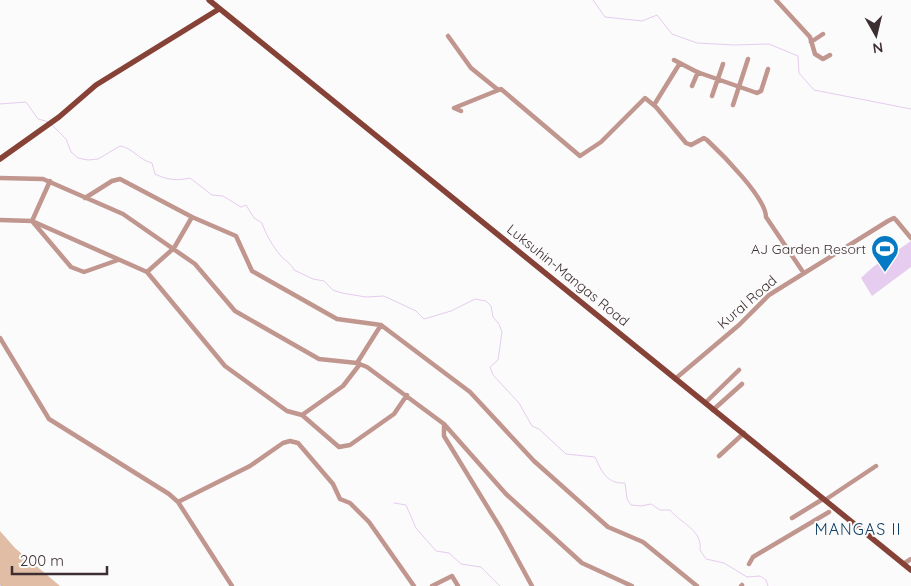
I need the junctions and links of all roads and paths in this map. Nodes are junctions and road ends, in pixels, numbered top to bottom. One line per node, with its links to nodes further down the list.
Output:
1 (209, 0): 3 (main road, Luksuhin-Mangas Road)
2 (776, 0): 6 (street)
3 (219, 9): 22 (main road); 38 (main road, Luksuhin-Mangas Road)
4 (822, 34): 6 (street)
5 (448, 36): 17 (street)
6 (811, 42): 7 (street)
7 (830, 55)
8 (748, 59): 16 (street)
9 (674, 60): 10 (street)
10 (680, 63): 13 (street); 19 (street)
11 (723, 64): 14 (street)
12 (768, 69): 16 (street)
13 (698, 72): 14 (street); 15 (street)
14 (718, 78): 16 (street); 18 (street)
15 (692, 86)
16 (739, 86): 20 (street)
17 (497, 90): 19 (street); 21 (street)
18 (712, 96)
19 (654, 105): 33 (street)
20 (733, 105)
21 (462, 111)
22 (0, 158)
23 (0, 178): 24 (street)
24 (50, 181): 25 (street); 28 (street)
25 (85, 198): 26 (street); 30 (street)
26 (192, 218): 30 (street); 34 (street)
27 (0, 220): 28 (street)
28 (32, 221): 31 (street); 31 (street)
29 (911, 238): 33 (street, Kural Road)
30 (174, 248): 32 (street); 36 (street)
31 (118, 260): 32 (street)
32 (147, 272): 43 (street)
33 (803, 272): 38 (street, Kural Road)
34 (381, 325): 36 (street); 62 (street)
35 (0, 338): 49 (street)
36 (358, 363): 40 (street); 43 (street)
37 (739, 370): 41 (street)
38 (675, 379): 41 (main road, Luksuhin-Mangas Road)
39 (742, 384): 42 (street)
40 (407, 395): 43 (street); 44 (street)
41 (705, 403): 42 (main road, Luksuhin-Mangas Road)
42 (713, 410): 45 (main road, Luksuhin-Mangas Road)
43 (302, 415)
44 (444, 424): 60 (street); 61 (street)
45 (744, 433): 46 (street); 48 (main road, Luksuhin-Mangas Road)
46 (719, 456)
47 (876, 466): 48 (street)
48 (824, 499): 50 (main road, Luksuhin-Mangas Road); 51 (street)
49 (178, 502): 56 (street); 57 (street)
50 (832, 511): 53 (street); 54 (main road, Luksuhin-Mangas Road)
51 (792, 518)
52 (911, 558): 54 (street)
53 (749, 564)
54 (903, 564): 55 (main road, Luksuhin-Mangas Road)
55 (911, 570)
56 (232, 586)
57 (414, 586)
58 (432, 586): 59 (street)
59 (458, 586)
60 (532, 586)
61 (632, 586)
62 (697, 586)

